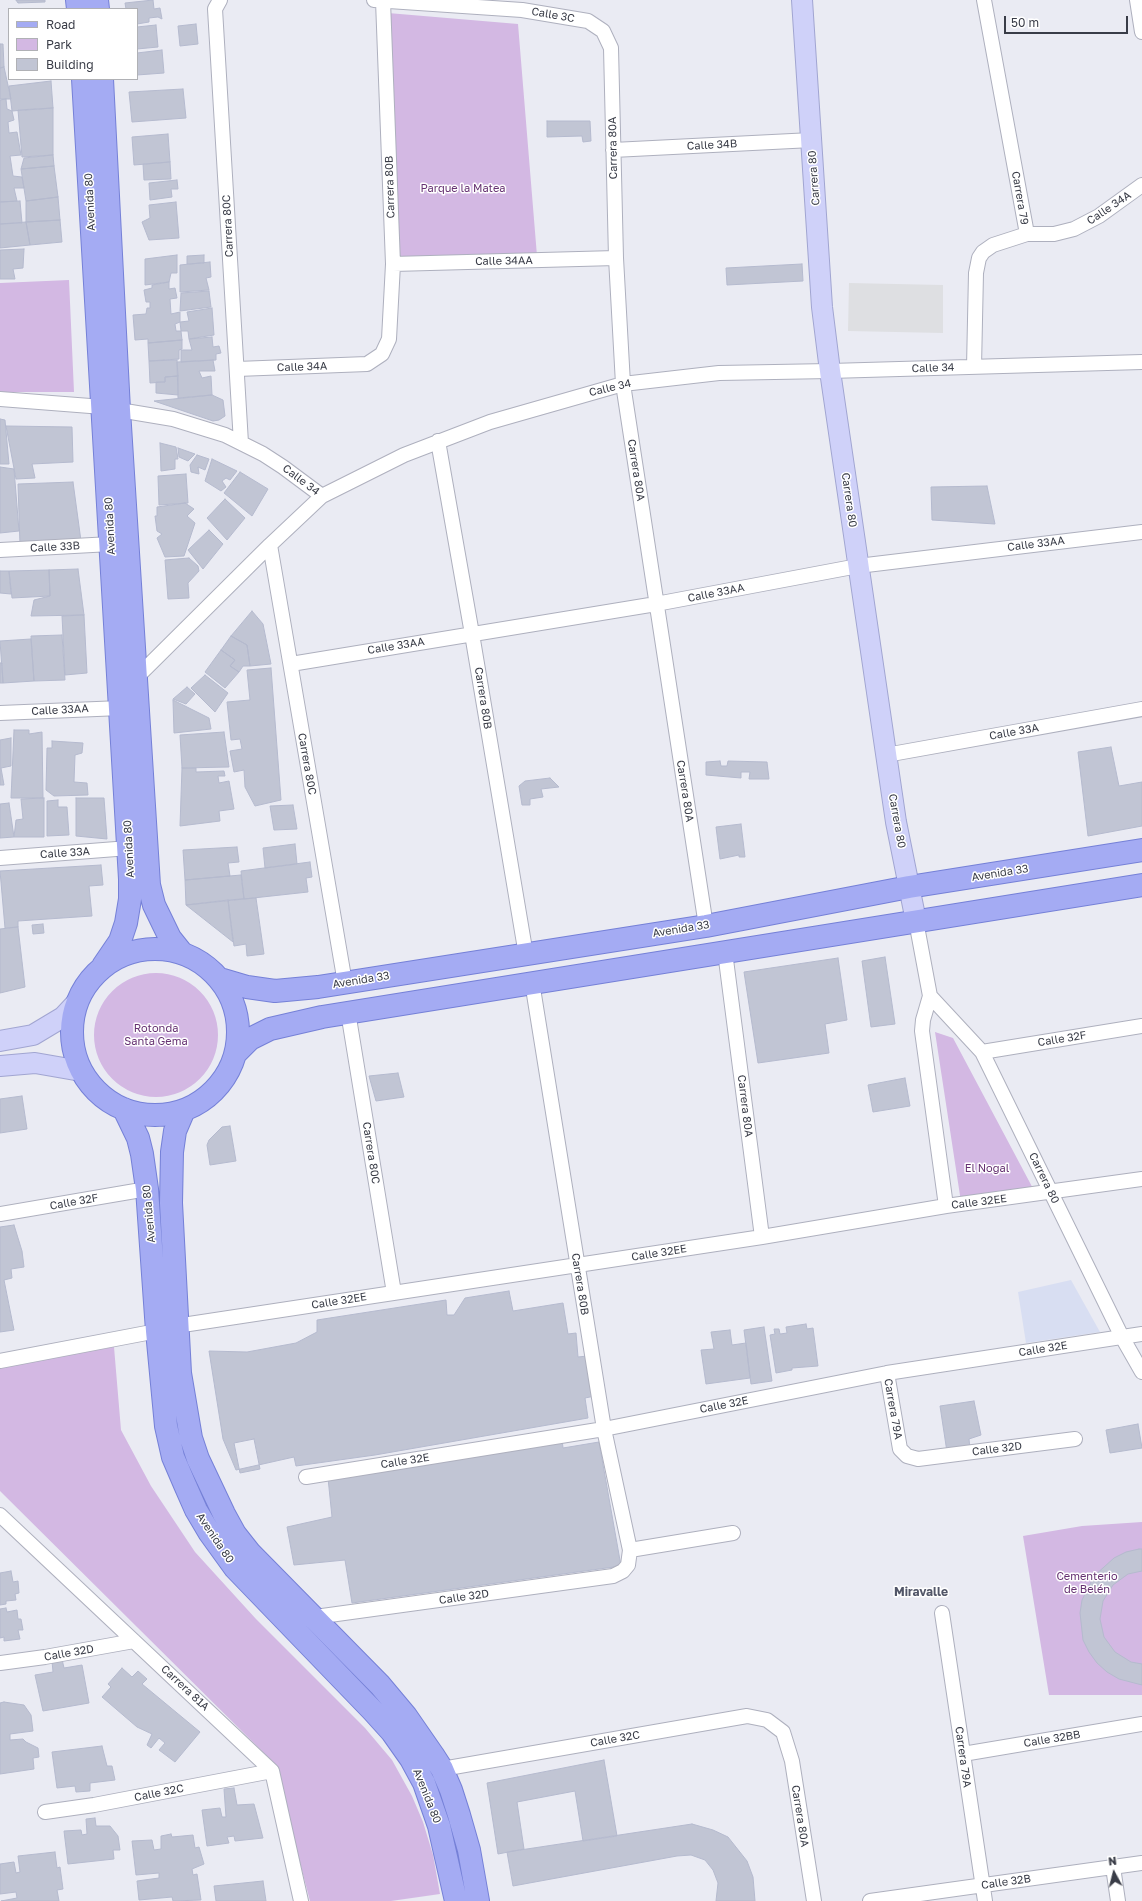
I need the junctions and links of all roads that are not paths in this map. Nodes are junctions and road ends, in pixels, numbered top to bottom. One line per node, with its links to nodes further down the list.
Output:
1 (802, 0): 11 (street, Carrera 80)
2 (984, 0): 14 (street, Carrera 79)
3 (1137, 0): 8 (street)
4 (379, 1): 6 (street, Calle 3C); 16 (street, Carrera 80B)
5 (218, 4): 20 (street, Carrera 80C)
6 (522, 5): 7 (street, Calle 3C)
7 (588, 21): 12 (street, Carrera 80A)
8 (1142, 32)
9 (83, 80): 24 (main road, Avenida 80)
10 (102, 80): 24 (main road, Avenida 80)
11 (812, 140): 12 (street, Calle 34B); 21 (street, Carrera 80)
12 (613, 150): 15 (street, Carrera 80A)
13 (1142, 185): 14 (street, Calle 34A)
14 (1027, 234): 19 (street, Carrera 79)
15 (616, 258): 16 (street, Calle 34AA); 22 (street, Carrera 80A)
16 (393, 264): 18 (street, Carrera 80B)
17 (1142, 362): 19 (street, Calle 34)
18 (367, 364): 20 (street, Calle 34A)
19 (974, 367): 21 (street, Calle 34)
20 (237, 370): 26 (street, Carrera 80C)
21 (830, 371): 22 (street, Calle 34); 32 (street, Carrera 80)
22 (623, 384): 25 (street, Calle 34); 33 (street, Carrera 80A)
23 (0, 399): 24 (street, Calle 34)
24 (111, 408): 26 (street, Calle 34); 29 (main road, Avenida 80); 36 (main road, Avenida 80)
25 (438, 441): 27 (street, Calle 34); 34 (street, Carrera 80B)
26 (241, 443): 27 (street, Calle 34)
27 (322, 496): 30 (street)
28 (1142, 532): 32 (street, Calle 33AA)
29 (111, 544): 31 (street, Calle 33B); 37 (main road, Avenida 80)
30 (270, 545): 35 (street, Carrera 80C); 36 (street)
31 (0, 550)
32 (858, 566): 33 (street, Calle 33AA); 40 (street, Carrera 80)
33 (656, 604): 34 (street, Calle 33AA); 47 (street, Carrera 80A)
34 (472, 634): 35 (street, Calle 33AA); 50 (street, Carrera 80B)
35 (291, 664): 54 (street, Carrera 80C)
36 (136, 678): 49 (main road, Avenida 80)
37 (121, 708): 39 (street, Calle 33AA); 41 (main road, Avenida 80)
38 (1142, 709): 40 (street, Calle 33A)
39 (0, 713)
40 (886, 755): 45 (street, Carrera 80)
41 (129, 848): 43 (street, Calle 33A); 51 (main road, Avenida 80)
42 (1142, 850): 45 (main road, Avenida 33)
43 (0, 858)
44 (1142, 885): 46 (main road)
45 (909, 887): 46 (street, Carrera 80); 47 (main road, Avenida 33)
46 (916, 921): 48 (main road); 55 (street, Carrera 80)
47 (706, 926): 50 (main road, Avenida 33)
48 (725, 952): 53 (main road); 71 (street, Carrera 80A)
49 (182, 953): 51 (main road); 52 (main road)
50 (526, 955): 54 (main road, Avenida 33)
51 (103, 966): 56 (main road)
52 (220, 979): 54 (main road, Avenida 33); 61 (main road)
53 (532, 982): 57 (main road); 72 (street, Carrera 80B)
54 (344, 983)
55 (930, 996): 60 (street, Carrera 80); 69 (street, Carrera 80)
56 (76, 1002): 59 (street); 63 (main road)
57 (348, 1012): 61 (main road); 73 (street, Carrera 80C)
58 (1142, 1026): 60 (street, Calle 32F)
59 (0, 1041)
60 (982, 1052): 68 (street, Carrera 80)
61 (236, 1053): 65 (main road)
62 (0, 1066): 63 (street)
63 (81, 1071): 64 (main road)
64 (124, 1109): 65 (main road); 67 (main road, Avenida 80)
65 (184, 1110): 74 (main road, Avenida 80)
66 (1142, 1180): 68 (street, Calle 32EE)
67 (147, 1189): 70 (street, Calle 32F); 74 (main road, Avenida 80)
68 (1051, 1193): 69 (street, Calle 32EE); 76 (street, Carrera 80)
69 (946, 1206): 71 (street, Calle 32EE)
70 (0, 1214)
71 (762, 1237): 72 (street, Calle 32EE)
72 (577, 1265): 73 (street, Calle 32EE); 80 (street, Carrera 80B)
73 (394, 1293): 74 (street, Calle 32EE)
74 (166, 1329): 77 (street, Calle 32EE); 89 (main road, Avenida 80); 102 (main road, Avenida 80)
75 (1142, 1334): 76 (street, Calle 32E)
76 (1122, 1337): 78 (street, Carrera 80); 79 (street, Calle 32E)
77 (0, 1361)
78 (1142, 1372)
79 (887, 1373): 80 (street, Calle 32E); 82 (street, Carrera 79A)
80 (604, 1429): 83 (street, Calle 32E); 86 (street, Carrera 80B)
81 (1075, 1438): 82 (street, Calle 32D)
82 (918, 1459)
83 (306, 1477)
84 (0, 1515): 90 (street, Carrera 81A)
85 (733, 1533): 86 (street)
86 (630, 1550): 87 (street, Carrera 80B)
87 (613, 1576): 89 (street, Calle 32D)
88 (942, 1613): 94 (street, Carrera 79A)
89 (315, 1617): 95 (main road, Avenida 80)
90 (134, 1641): 91 (street, Calle 32D); 96 (street, Carrera 81A)
91 (2, 1663)
92 (1142, 1724): 94 (street, Calle 32BB)
93 (783, 1732): 95 (street, Calle 32C); 104 (street, Carrera 80A)
94 (963, 1754): 100 (street, Carrera 79A)
95 (442, 1769): 103 (main road, Avenida 80)
96 (272, 1771): 97 (street, Calle 32C); 101 (street)
97 (45, 1812)
98 (1142, 1863): 99 (street, Calle 32B)
99 (1113, 1867): 100 (street, Calle 32B); 107 (street)
100 (982, 1886): 105 (street, Calle 32B); 106 (street, Carrera 79A)
101 (301, 1901)
102 (456, 1901)
103 (478, 1901)
104 (814, 1901)
105 (870, 1901)
106 (985, 1901)
107 (1118, 1901)

